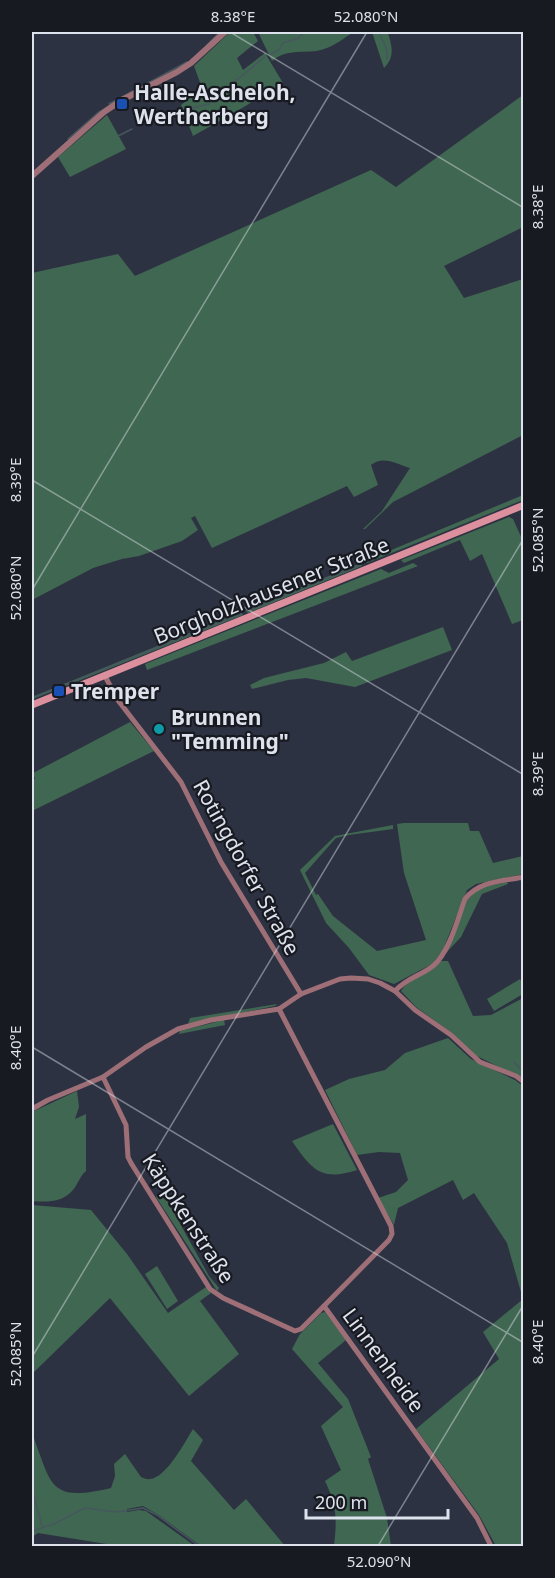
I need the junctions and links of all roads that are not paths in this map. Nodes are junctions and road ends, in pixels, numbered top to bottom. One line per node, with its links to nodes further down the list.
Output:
1 (225, 32): 2 (street)
2 (32, 176)
3 (524, 505): 4 (main road, Borgholzhausener Straße)
4 (105, 676): 5 (main road, Borgholzhausener Straße); 8 (street, Rotingdorfer Straße)
5 (32, 705)
6 (524, 877): 7 (street)
7 (394, 991): 8 (street); 11 (street)
8 (301, 994): 9 (street)
9 (279, 1009): 10 (street); 13 (street, Linnenheide)
10 (104, 1077): 12 (street); 13 (street, Käppkenstraße)
11 (524, 1082)
12 (32, 1109)
13 (324, 1306): 14 (street, Linnenheide)
14 (491, 1546)

